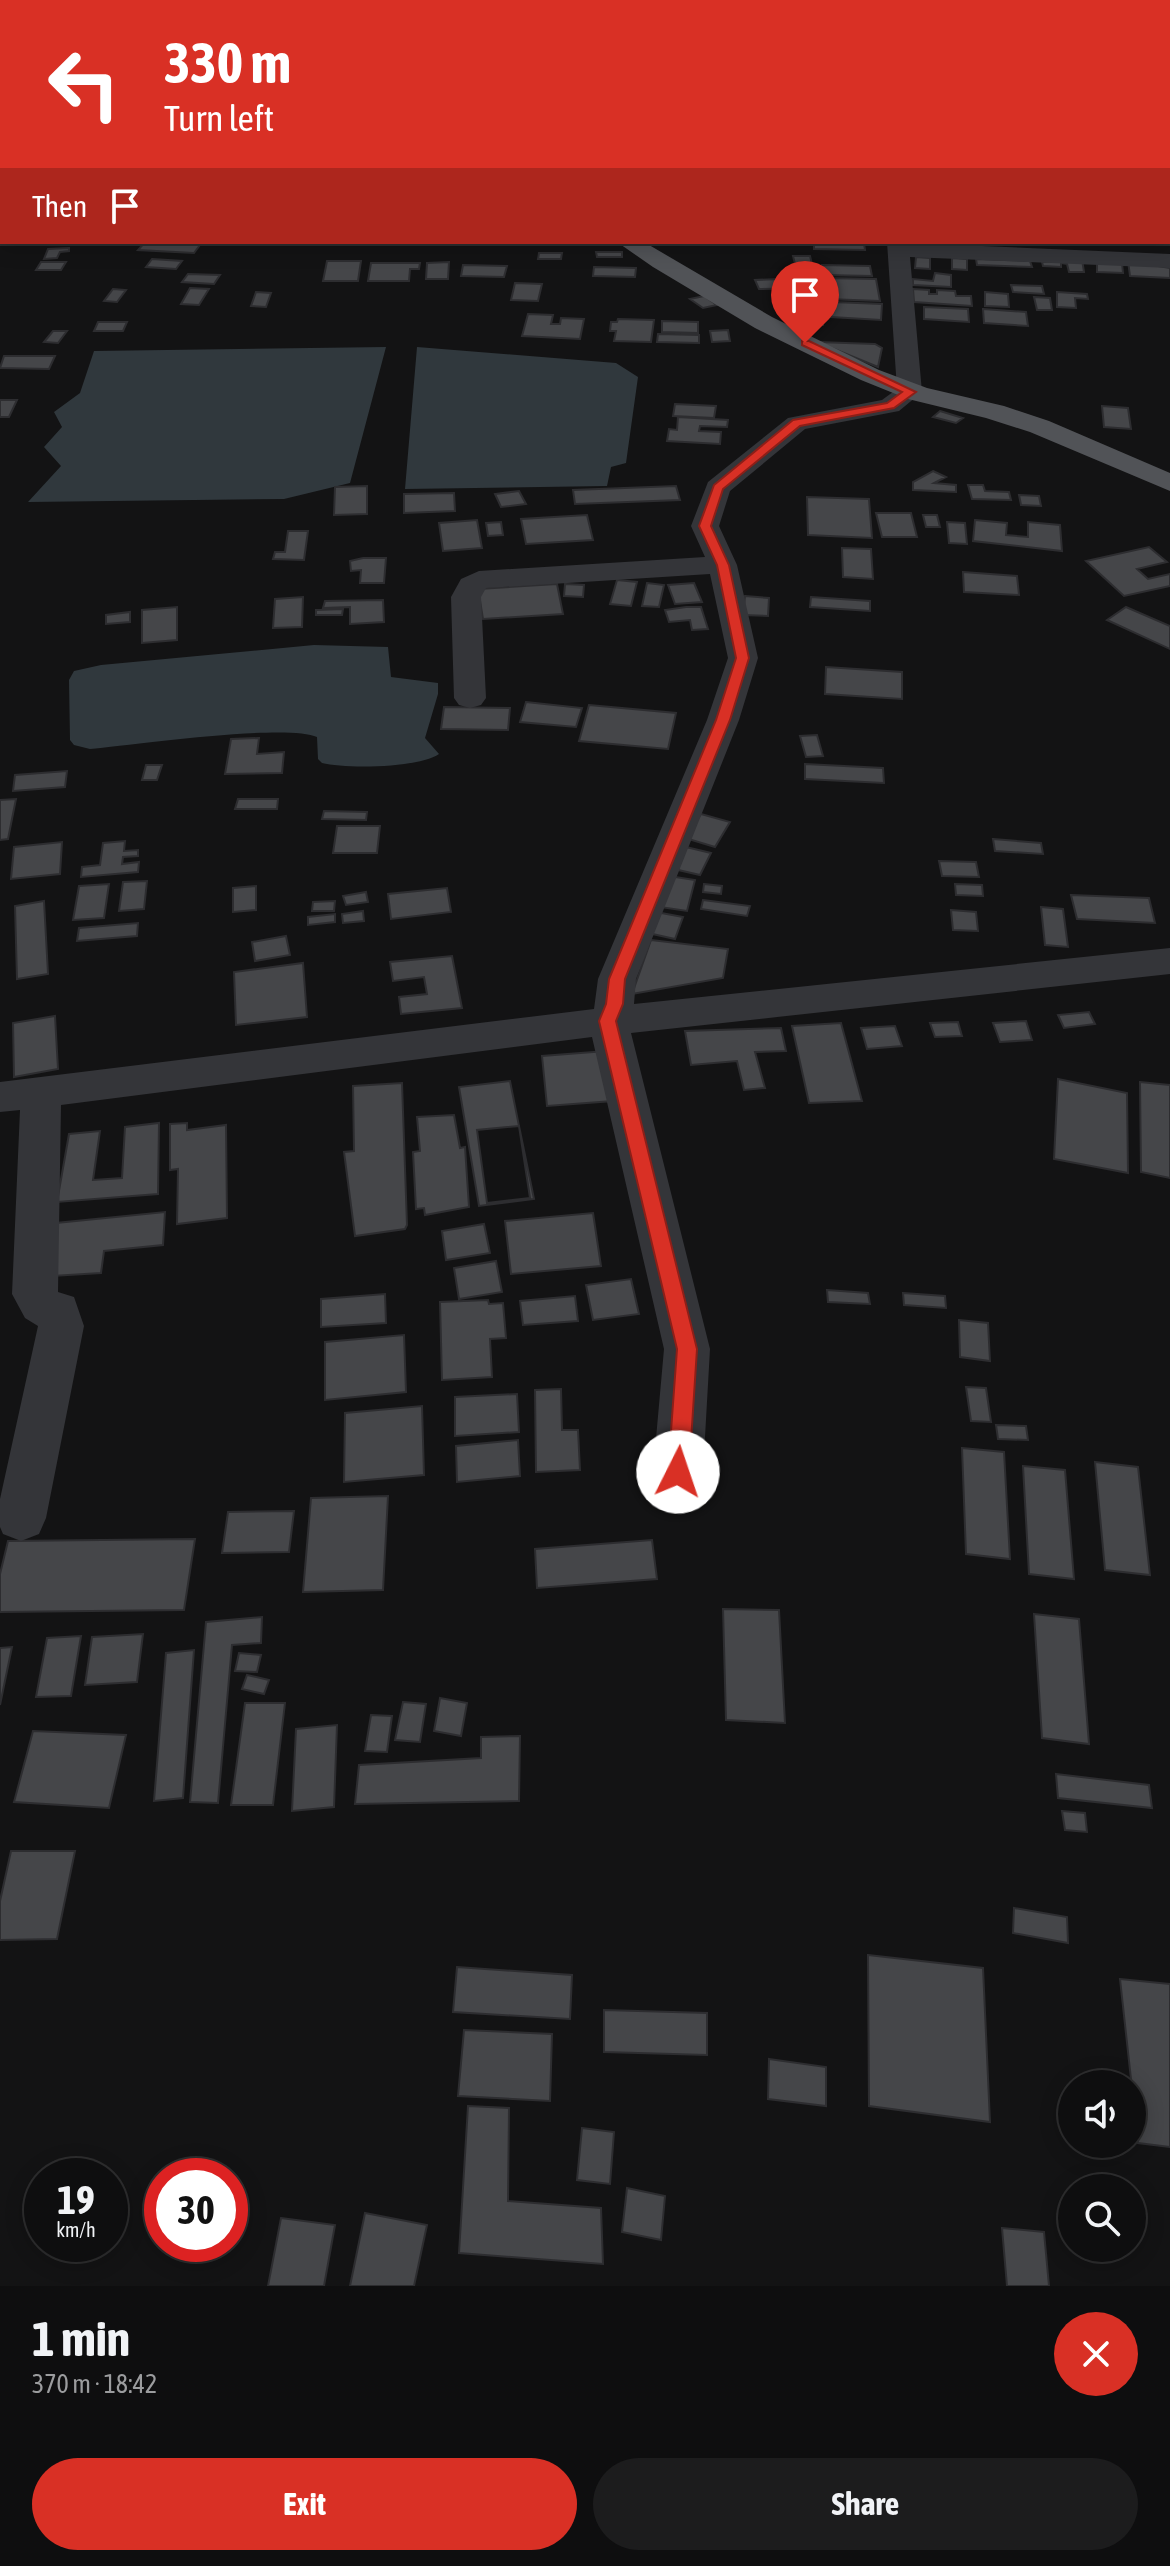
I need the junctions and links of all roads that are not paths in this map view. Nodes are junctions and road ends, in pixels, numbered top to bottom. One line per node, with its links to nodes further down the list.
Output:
1 (631, 244): 4 (main road)
2 (898, 246): 3 (street); 4 (street)
3 (1170, 261)
4 (910, 392): 5 (main road); 6 (street)
5 (1170, 483)
6 (723, 565): 7 (street); 9 (street)
7 (470, 698)
8 (1170, 961): 9 (street)
9 (608, 1021): 10 (street); 11 (street)
10 (21, 1095): 12 (street)
11 (678, 1472)
12 (21, 1518)

